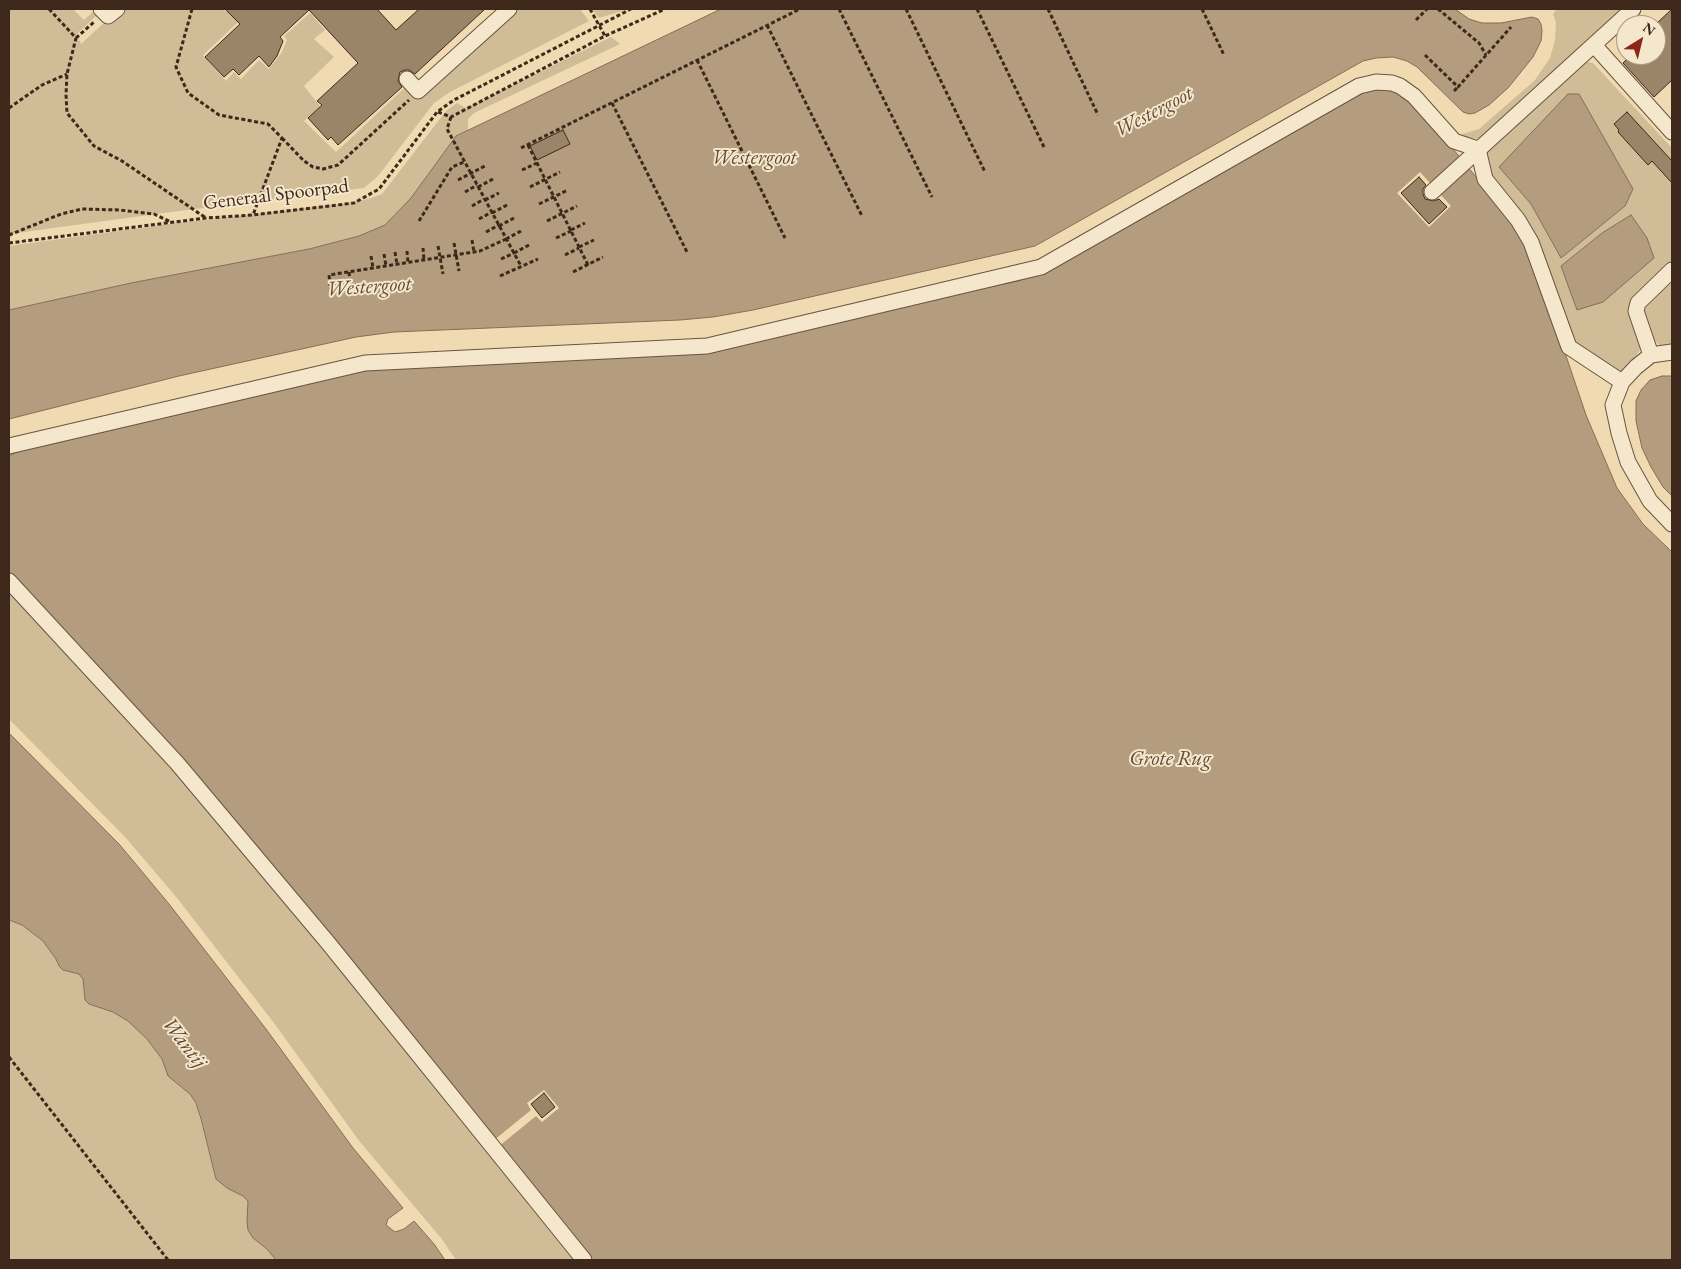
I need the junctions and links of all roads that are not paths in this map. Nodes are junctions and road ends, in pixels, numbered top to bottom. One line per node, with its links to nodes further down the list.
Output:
1 (509, 9): 4 (lane)
2 (1633, 9): 3 (lane)
3 (1594, 45): 5 (lane); 6 (lane)
4 (407, 78)
5 (1672, 132)
6 (1478, 149): 7 (lane); 11 (lane); 12 (lane)
7 (1432, 192)
8 (1672, 270): 10 (lane)
9 (1672, 352): 10 (lane)
10 (1652, 354): 11 (lane)
11 (1622, 382): 13 (lane)
12 (9, 446)
13 (1672, 524)
14 (9, 581): 15 (lane)
15 (584, 1260)

